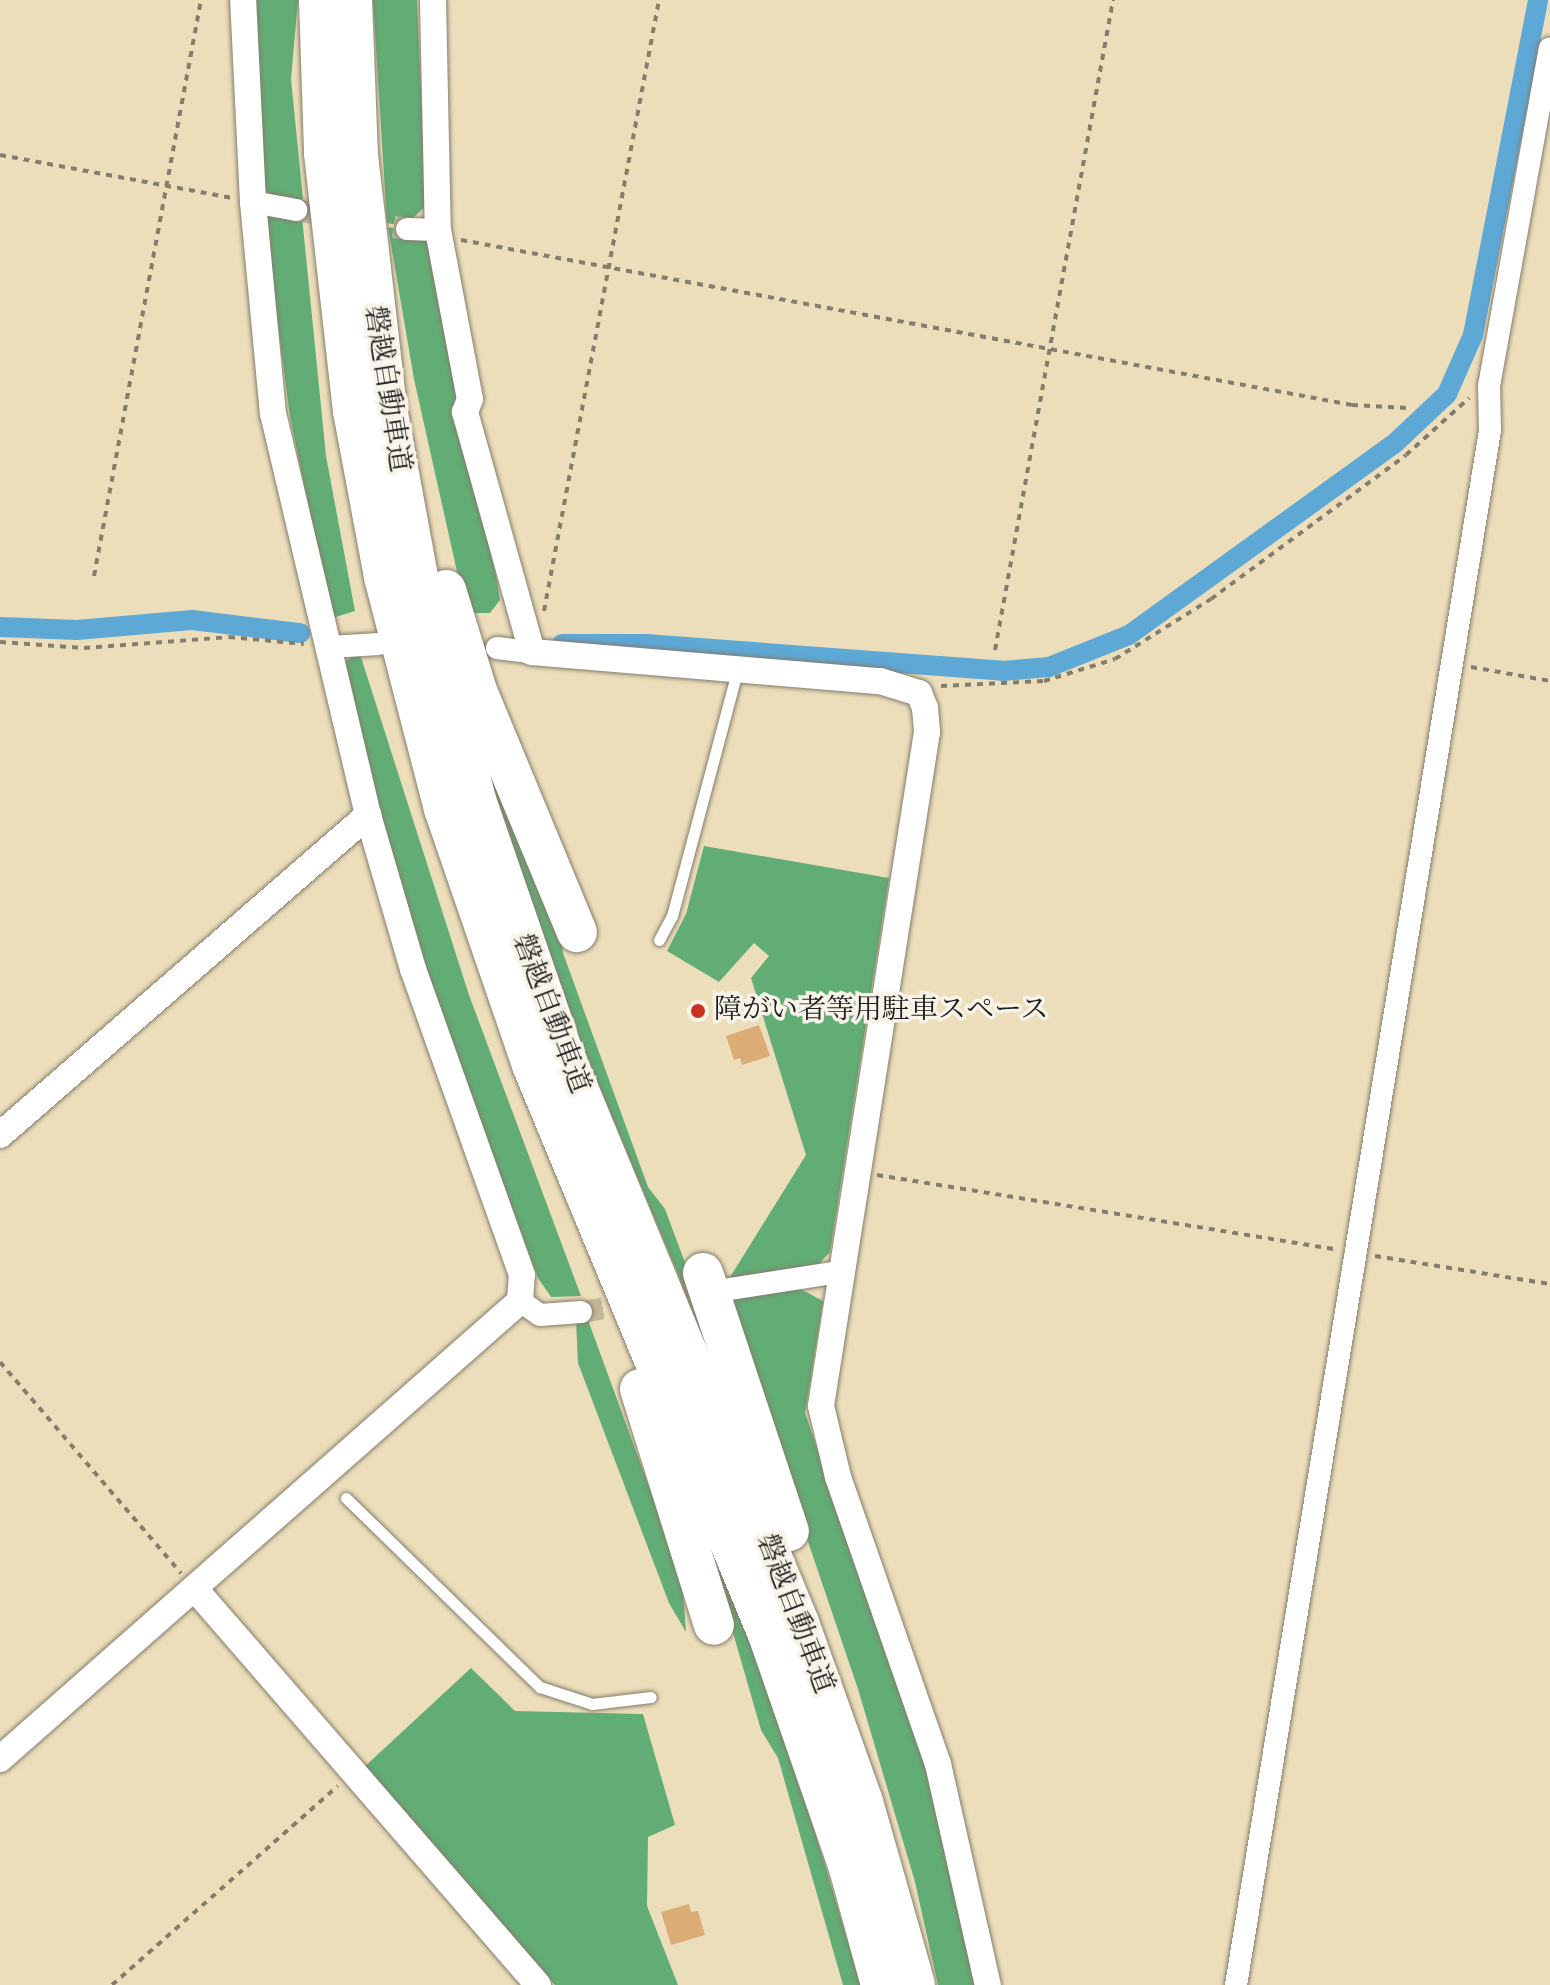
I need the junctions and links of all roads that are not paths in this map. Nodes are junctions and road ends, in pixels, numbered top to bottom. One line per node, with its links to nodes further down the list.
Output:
1 (243, 0): 7 (street)
2 (319, 0): 19 (highway, 磐越自動車道)
3 (352, 0): 6 (highway, 磐越自動車道)
4 (433, 0): 10 (street)
5 (1550, 48): 35 (street)
6 (358, 155): 17 (highway); 30 (highway, 磐越自動車道)
7 (253, 202): 8 (street); 13 (street)
8 (296, 210)
9 (407, 229): 10 (street)
10 (438, 230): 12 (street)
11 (379, 644): 13 (street)
12 (529, 645): 14 (street); 15 (street)
13 (330, 647): 16 (street)
14 (497, 648)
15 (737, 672): 18 (lane); 21 (street)
16 (368, 815): 20 (street); 23 (street)
17 (577, 932)
18 (659, 940)
19 (532, 1065): 27 (highway); 32 (highway, 磐越自動車道)
20 (0, 1135)
21 (839, 1272): 22 (street); 34 (street)
22 (713, 1281): 30 (highway)
23 (520, 1301): 24 (street); 26 (street)
24 (581, 1312)
25 (346, 1498): 28 (lane)
26 (195, 1589): 29 (street); 31 (street)
27 (714, 1625)
28 (651, 1697)
29 (0, 1759)
30 (863, 1802): 33 (highway, 磐越自動車道)
31 (538, 1985)
32 (881, 1985)
33 (915, 1985)
34 (988, 1985)
35 (1236, 1985)

